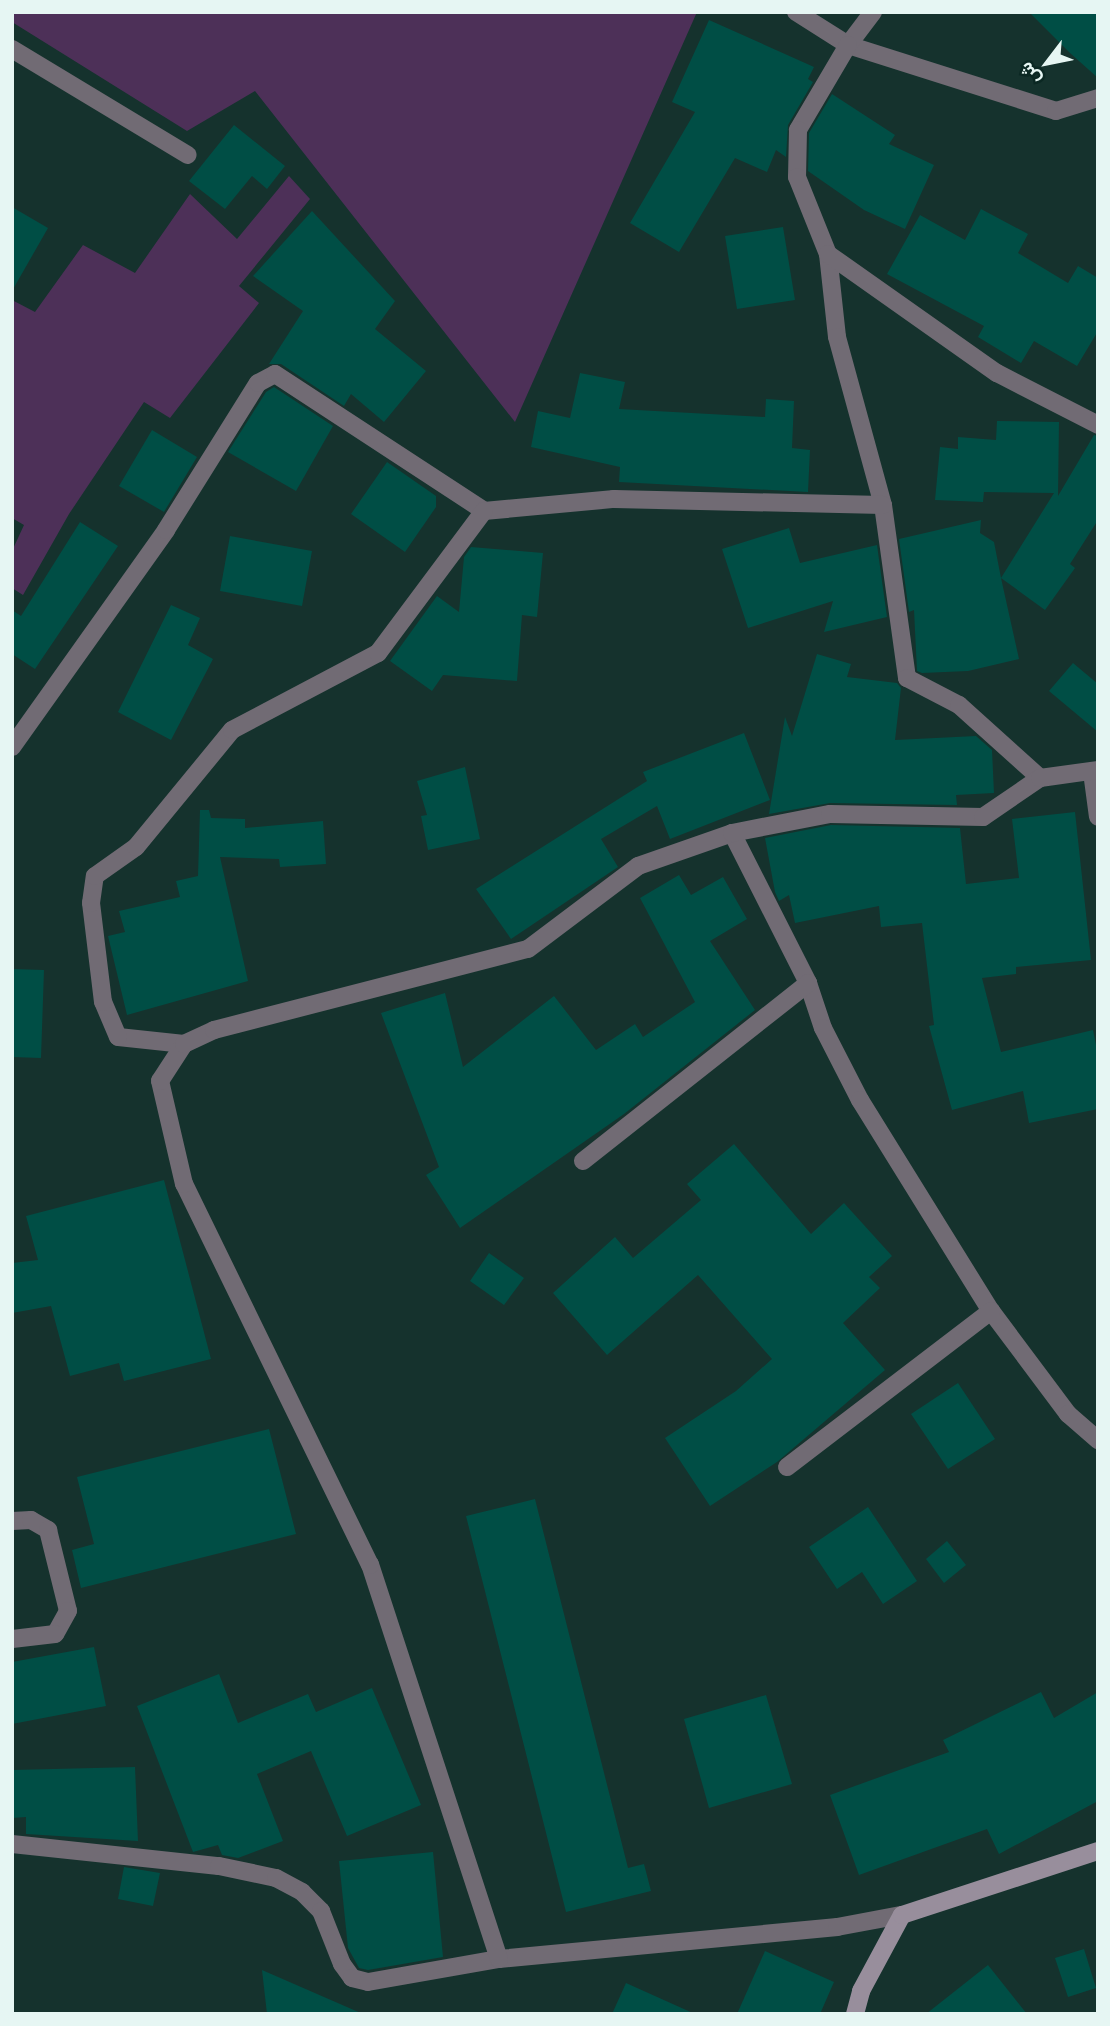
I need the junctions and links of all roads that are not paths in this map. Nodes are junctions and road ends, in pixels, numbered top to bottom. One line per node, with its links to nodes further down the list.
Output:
1 (796, 12): 3 (street)
2 (873, 12): 3 (street)
3 (848, 45): 5 (street); 7 (street)
4 (12, 49): 6 (street)
5 (1098, 98)
6 (188, 155)
7 (828, 254): 8 (street); 9 (street)
8 (1098, 425)
9 (883, 505): 10 (street); 13 (street)
10 (484, 511): 11 (street); 17 (street)
11 (12, 747)
12 (1095, 771): 13 (street); 14 (street)
13 (1040, 778): 15 (street)
14 (1098, 817)
15 (732, 833): 16 (street); 17 (street)
16 (808, 983): 18 (street); 19 (street)
17 (184, 1044): 27 (street)
18 (583, 1161)
19 (991, 1311): 20 (street); 21 (street)
20 (1098, 1440)
21 (788, 1467)
22 (12, 1521): 23 (street)
23 (12, 1639)
24 (12, 1844): 27 (street)
25 (1098, 1851): 26 (street)
26 (902, 1915): 27 (street); 28 (street)
27 (499, 1959)
28 (855, 2014)

